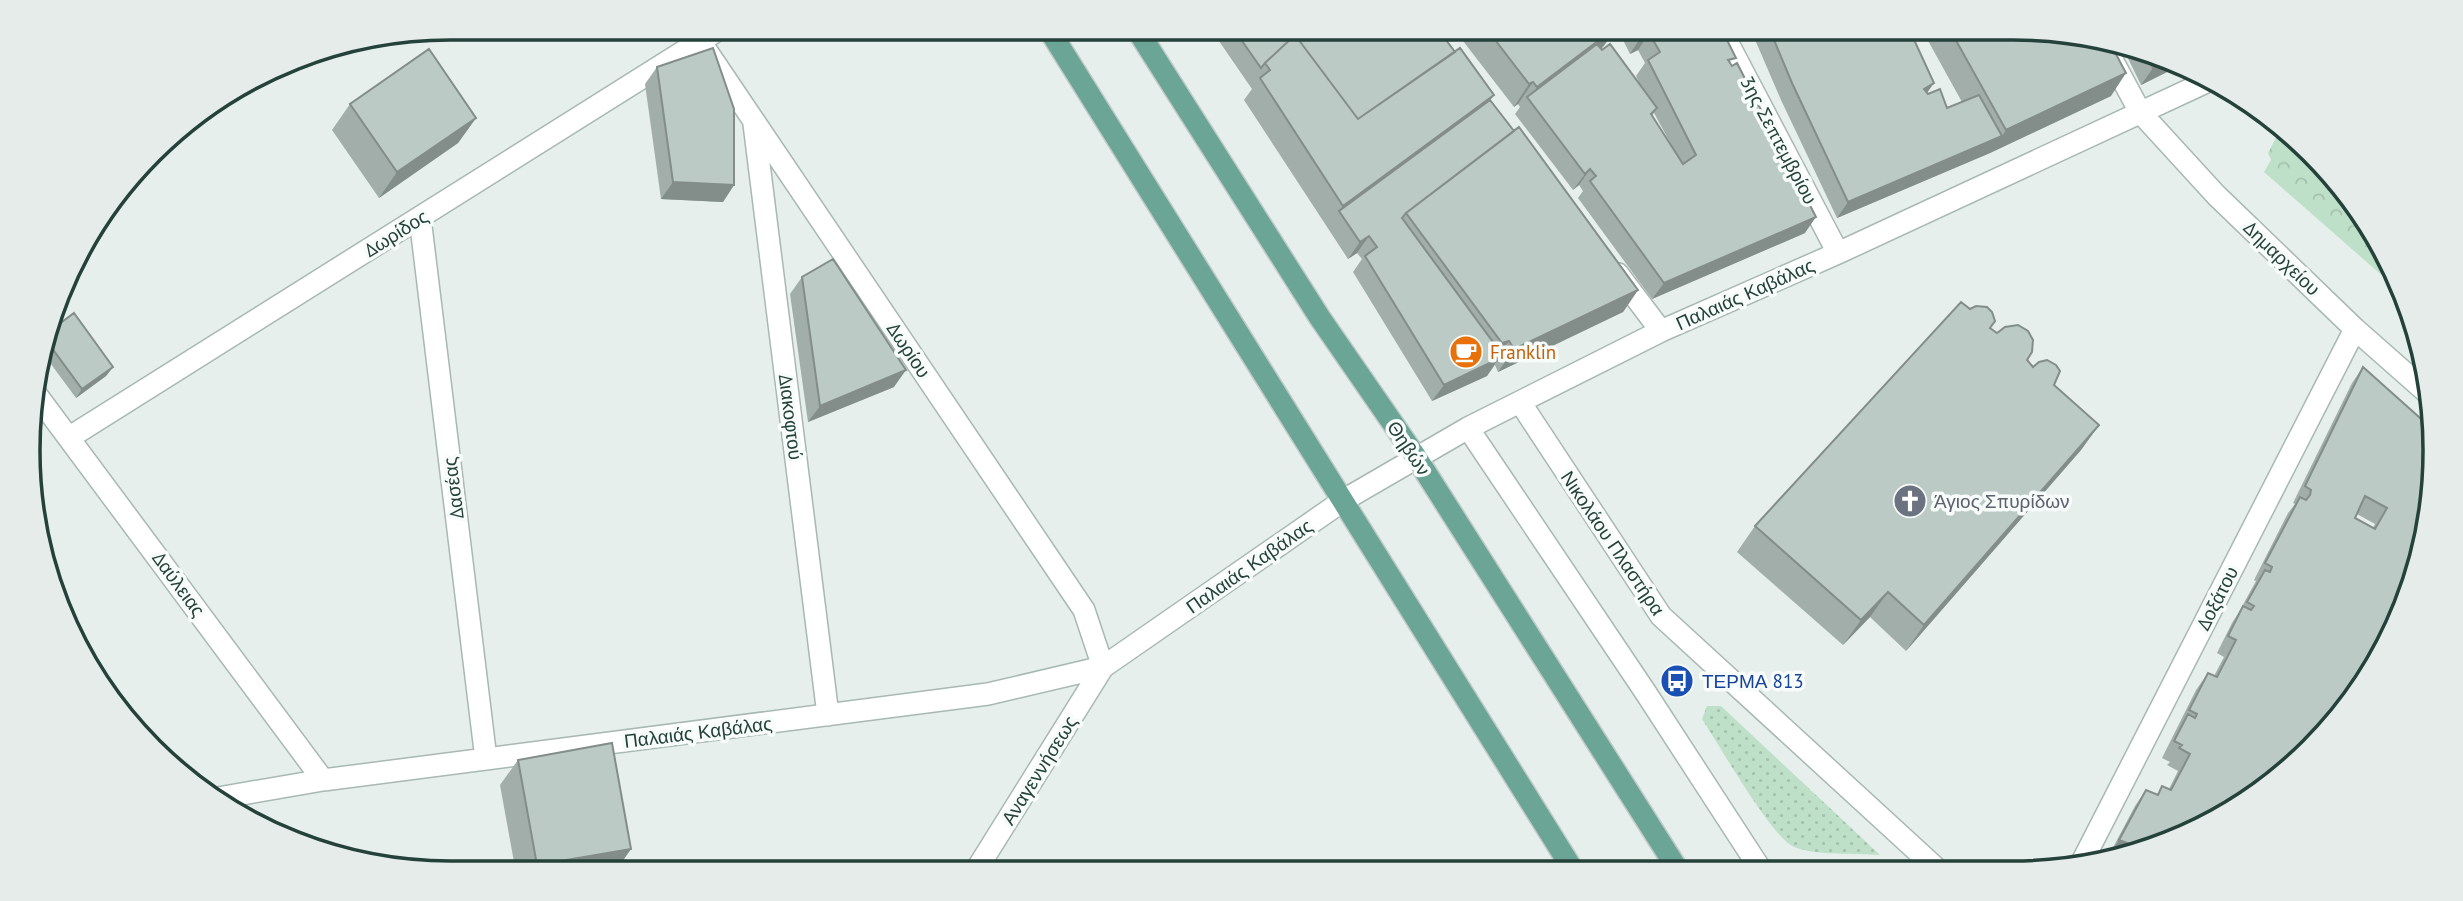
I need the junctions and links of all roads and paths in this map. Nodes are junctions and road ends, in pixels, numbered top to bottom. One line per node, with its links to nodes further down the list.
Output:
1 (1056, 40): 20 (main road)
2 (1144, 40): 19 (main road, Θηβών)
3 (1726, 40): 10 (street, 3ης Σεπτεμβρίου)
4 (700, 41): 8 (street, Δωρίου); 9 (street, Δωρίδος)
5 (2107, 51): 7 (street, Δημαρχείου)
6 (2199, 85): 7 (street, Παλαιάς Καβάλας)
7 (2140, 112): 10 (street, Παλαιάς Καβάλας); 12 (street, Δημαρχείου)
8 (753, 119): 21 (street, Δωρίου); 22 (street, Διακοφτού)
9 (420, 218): 18 (street, Δωρίδος); 23 (street, Δασέας)
10 (1838, 253): 13 (street, Παλαιάς Καβάλας)
11 (1605, 255): 13 (street)
12 (2355, 329): 14 (street, Δημαρχείου); 26 (street, Δοξάτου)
13 (1661, 331): 15 (street, Παλαιάς Καβάλας)
14 (2417, 384)
15 (1520, 402): 17 (street, Παλαιάς Καβάλας); 31 (street, Νικολάου Πλαστήρα)
16 (43, 403): 18 (street, Δαύλειας)
17 (1468, 428): 19 (street, Παλαιάς Καβάλας); 30 (street)
18 (71, 437): 24 (street, Δαύλειας)
19 (1416, 457): 20 (street, Παλαιάς Καβάλας); 29 (main road, Θηβών)
20 (1344, 500): 21 (street, Παλαιάς Καβάλας); 28 (main road)
21 (1103, 667): 22 (street, Παλαιάς Καβάλας); 27 (street, Αναγεννήσεως)
22 (828, 715): 23 (street, Παλαιάς Καβάλας)
23 (486, 759): 24 (street, Παλαιάς Καβάλας)
24 (323, 780): 25 (street, Παλαιάς Καβάλας)
25 (229, 796)
26 (2086, 854)
27 (982, 861)
28 (1567, 861)
29 (1672, 861)
30 (1755, 861)
31 (1928, 861)

